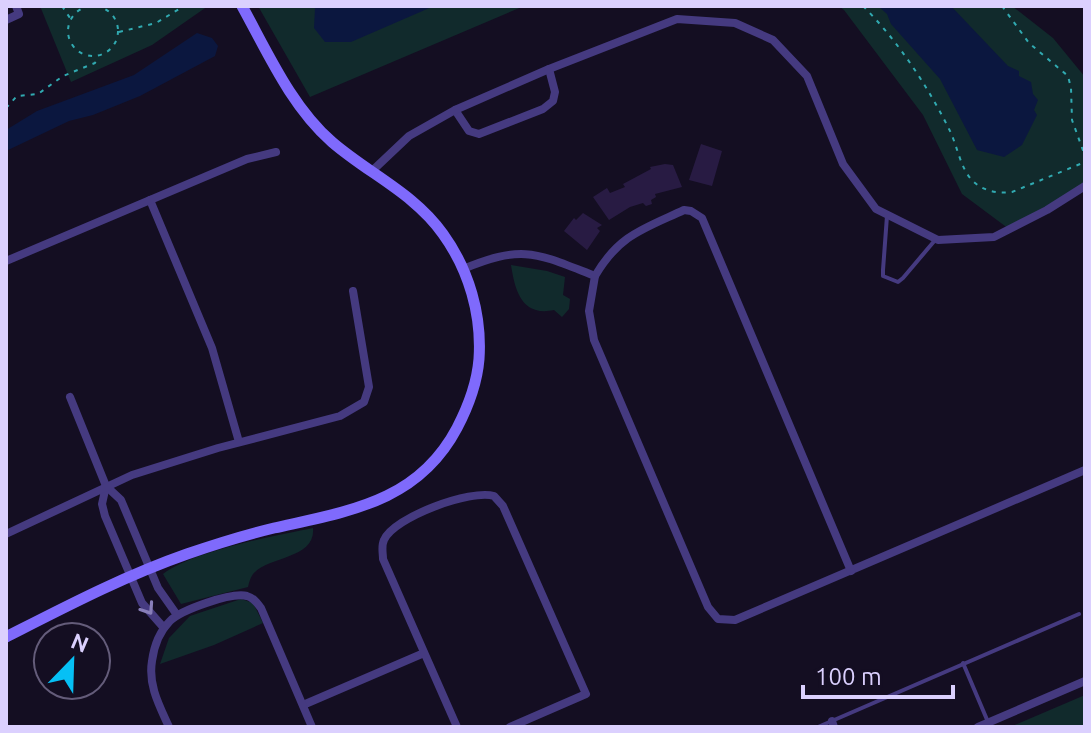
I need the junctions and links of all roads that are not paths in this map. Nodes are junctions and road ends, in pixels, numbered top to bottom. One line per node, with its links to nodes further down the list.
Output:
1 (16, 6): 3 (street)
2 (242, 6): 7 (street)
3 (6, 20)
4 (549, 69): 5 (street); 5 (street); 10 (street)
5 (455, 110): 7 (street)
6 (276, 152): 9 (street)
7 (372, 171): 13 (street)
8 (1084, 187): 11 (street)
9 (150, 200): 12 (street); 17 (street)
10 (887, 215): 11 (street); 11 (lane)
11 (936, 239)
12 (6, 261)
13 (463, 269): 14 (street); 21 (street)
14 (595, 276): 22 (street); 22 (street)
15 (353, 291): 17 (street)
16 (70, 397): 19 (street)
17 (239, 442): 19 (street)
18 (1085, 470): 22 (street)
19 (106, 486): 20 (street); 21 (street); 23 (street)
20 (6, 534)
21 (150, 568): 23 (street); 25 (street)
22 (851, 571)
23 (131, 576): 26 (street, one-way to 26); 27 (street)
24 (1079, 614): 29 (lane)
25 (177, 615): 26 (street); 31 (street)
26 (164, 628): 34 (street)
27 (6, 637)
28 (424, 653): 31 (street); 36 (street); 37 (street)
29 (963, 663): 32 (lane); 33 (lane)
30 (1085, 681): 32 (street)
31 (303, 705): 35 (street)
32 (988, 722): 39 (street)
33 (833, 724): 38 (lane)
34 (169, 727)
35 (312, 727)
36 (457, 727)
37 (510, 727)
38 (818, 727)
39 (978, 727)

